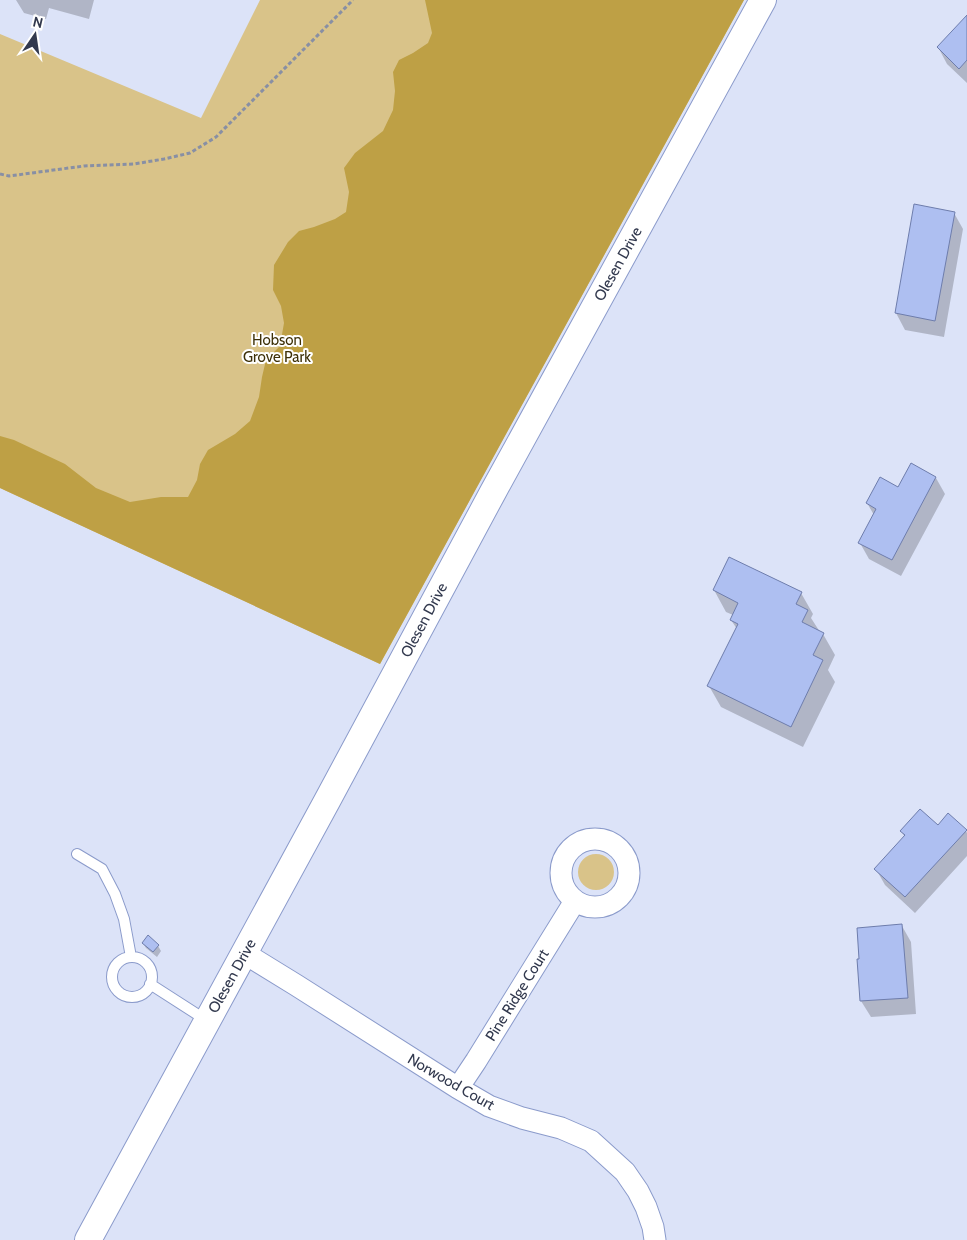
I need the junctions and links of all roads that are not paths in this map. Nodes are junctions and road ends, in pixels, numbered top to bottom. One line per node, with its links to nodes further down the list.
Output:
1 (763, 0): 4 (street, Olesen Drive)
2 (77, 854): 5 (lane)
3 (575, 901): 8 (street, Pine Ridge Court)
4 (244, 953): 7 (street, Olesen Drive); 8 (street, Norwood Court)
5 (131, 957): 6 (lane); 6 (lane)
6 (150, 984): 7 (lane)
7 (207, 1021): 9 (street, Olesen Drive)
8 (458, 1088): 10 (street, Norwood Court)
9 (88, 1240)
10 (655, 1240)

